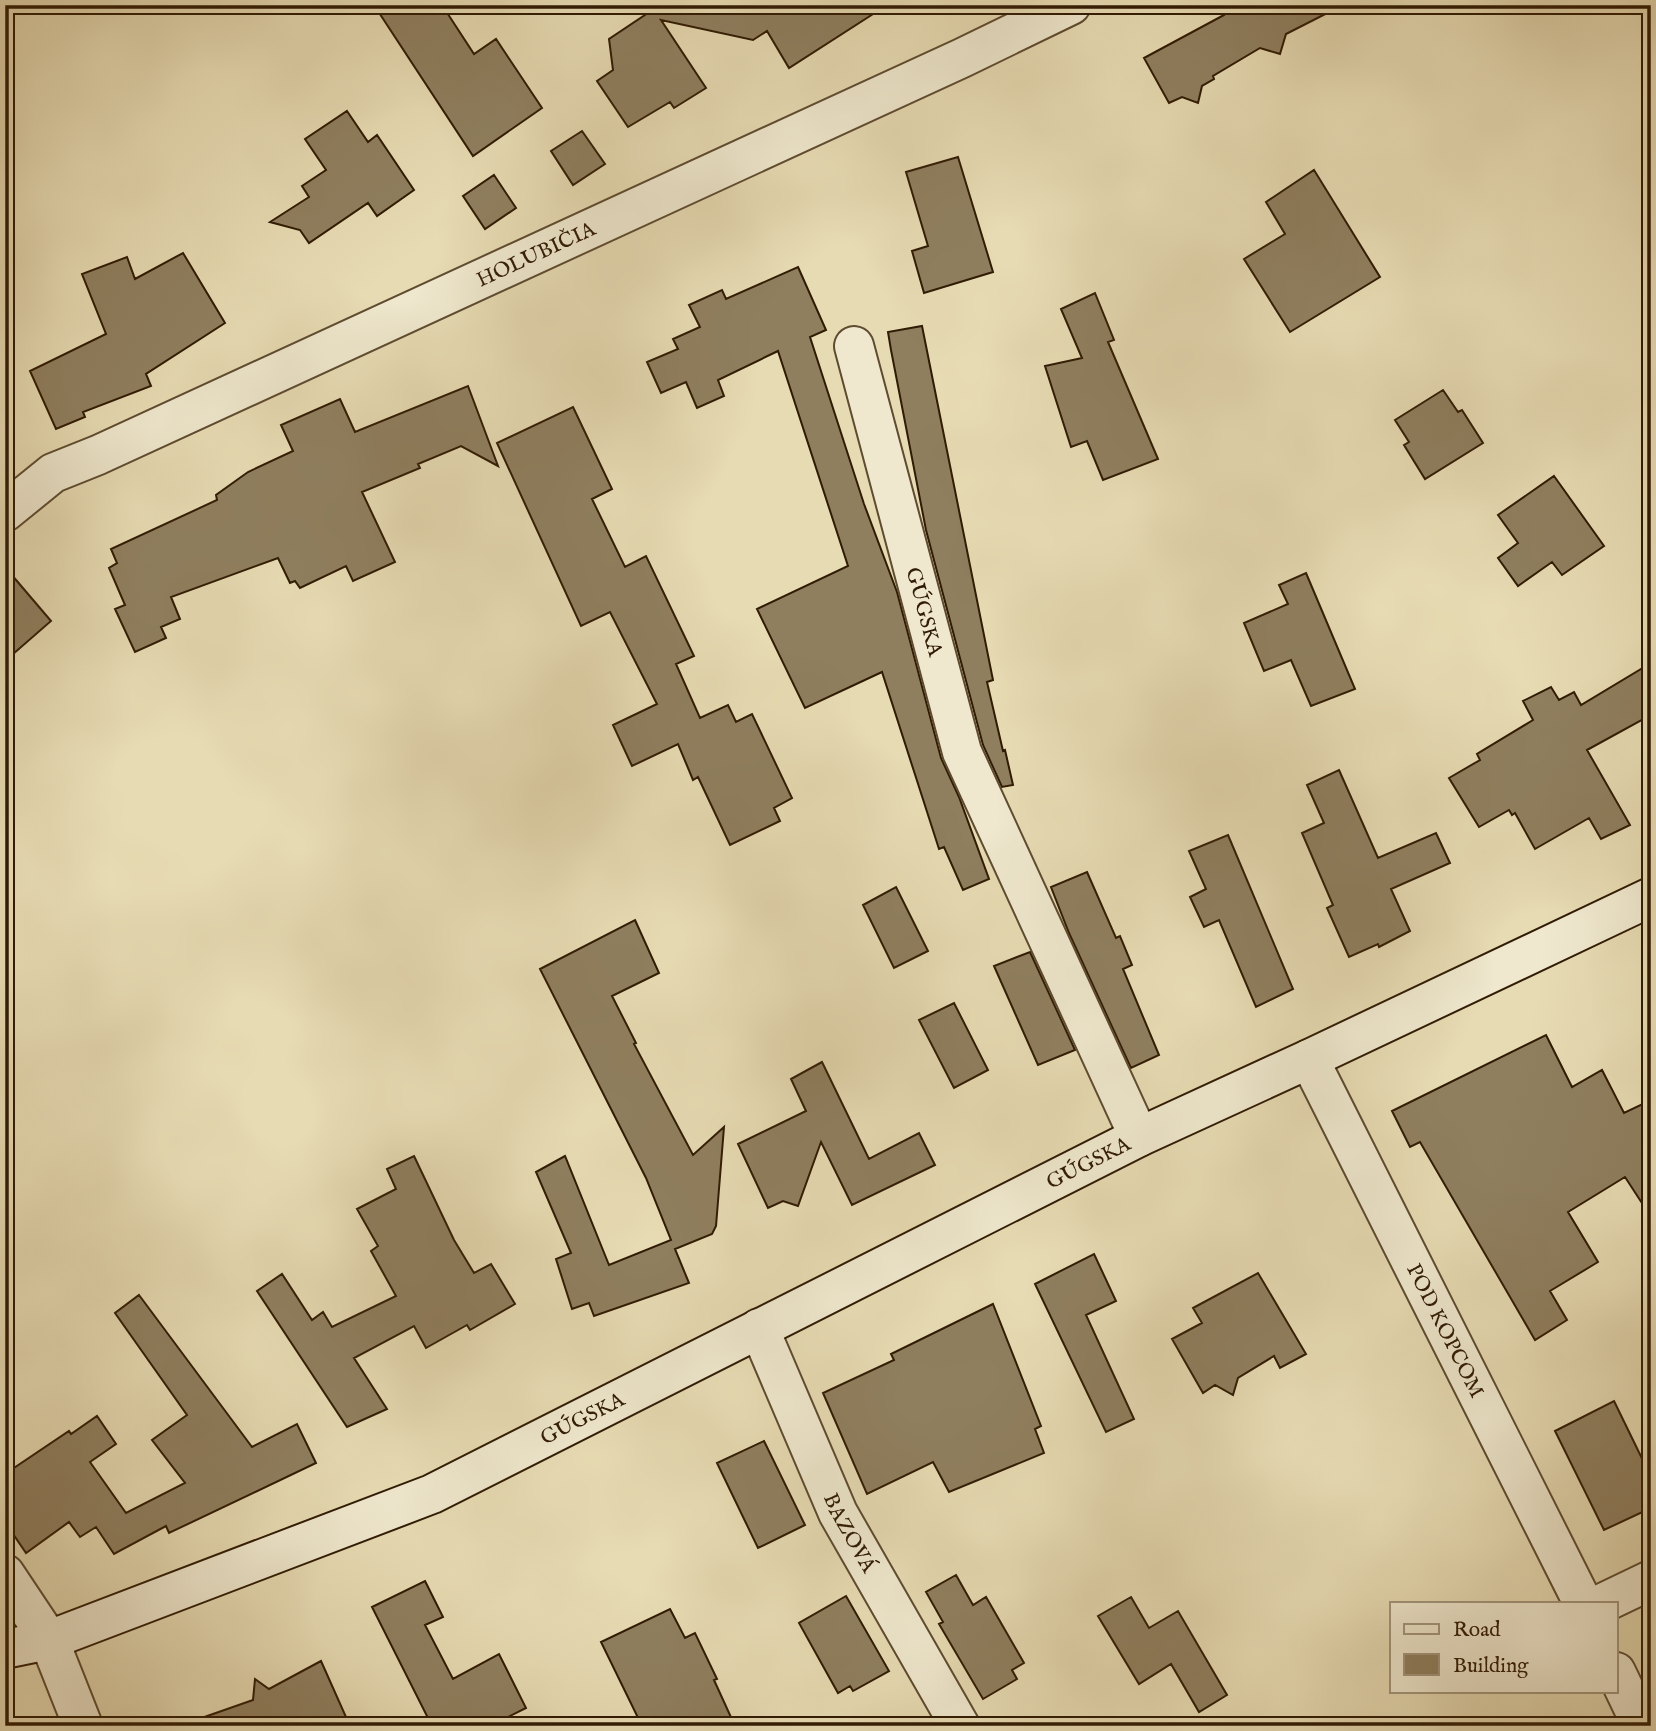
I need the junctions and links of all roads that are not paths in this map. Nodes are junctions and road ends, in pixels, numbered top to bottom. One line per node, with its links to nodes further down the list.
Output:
1 (1071, 5): 3 (street, HOLUBIČIA)
2 (854, 346): 6 (street, GÚGSKA)
3 (5, 512)
4 (1651, 897): 5 (street, GÚGSKA)
5 (1309, 1059): 6 (street, GÚGSKA); 10 (street, POD KOPCOM)
6 (1139, 1137): 7 (street, GÚGSKA)
7 (759, 1328): 12 (street, GÚGSKA); 16 (street, BAZOVÁ)
8 (5, 1574): 12 (street)
9 (1651, 1580): 11 (street)
10 (1582, 1602)
11 (1605, 1602)
12 (49, 1640): 13 (street, GÚGSKA); 15 (street)
13 (5, 1649)
14 (1618, 1676): 17 (street)
15 (83, 1726)
16 (960, 1726)
17 (1642, 1726)

